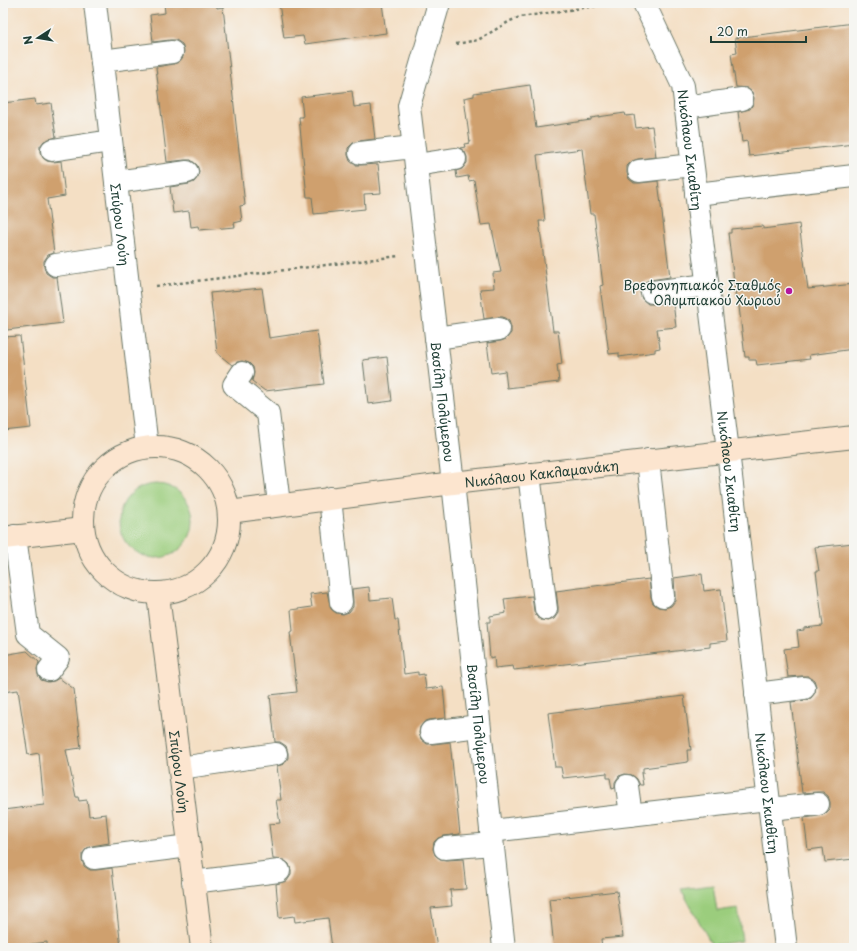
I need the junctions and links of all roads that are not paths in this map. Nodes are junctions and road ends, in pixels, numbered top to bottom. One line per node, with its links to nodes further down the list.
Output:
1 (95, 3): 5 (street, Σπύρου Λούη)
2 (439, 3): 11 (street, Βασίλη Πολύμερου)
3 (644, 3): 7 (street, Νικόλαου Σκιαθίτη)
4 (172, 52): 5 (street)
5 (102, 62): 8 (street, Σπύρου Λούη)
6 (742, 99): 7 (street)
7 (685, 108): 13 (street, Νικόλαου Σκιαθίτη)
8 (111, 141): 9 (street); 17 (street, Σπύρου Λούη)
9 (52, 150)
10 (360, 153): 11 (street)
11 (415, 156): 12 (street); 24 (street, Βασίλη Πολύμερου)
12 (455, 159)
13 (692, 165): 14 (street); 18 (street, Νικόλαου Σκιαθίτη)
14 (639, 171)
15 (187, 172): 17 (street)
16 (854, 176): 18 (street)
17 (116, 182): 19 (street, Σπύρου Λούη)
18 (696, 194): 21 (street, Νικόλαου Σκιαθίτη)
19 (124, 255): 20 (street); 27 (street, Σπύρου Λούη)
20 (56, 265)
21 (707, 285): 22 (street); 28 (street, Νικόλαου Σκιαθίτη)
22 (652, 292)
23 (499, 329): 24 (street)
24 (436, 338): 31 (street, Βασίλη Πολύμερου)
25 (242, 373): 33 (street)
26 (854, 441): 28 (street, Νικόλαου Κακλαμανάκη)
27 (147, 447): 34 (street); 35 (street)
28 (728, 451): 29 (street, Νικόλαου Κακλαμανάκη); 43 (street, Νικόλαου Σκιαθίτη)
29 (648, 460): 30 (street, Νικόλαου Κακλαμανάκη); 38 (street)
30 (529, 474): 31 (street, Νικόλαου Κακλαμανάκη); 40 (street)
31 (453, 483): 32 (street, Νικόλαου Κακλαμανάκη); 44 (street, Βασίλη Πολύμερου)
32 (330, 498): 33 (street, Νικόλαου Κακλαμανάκη); 39 (street)
33 (279, 504): 34 (street, Νικόλαου Κακλαμανάκη)
34 (230, 512): 37 (street)
35 (83, 529): 36 (street); 37 (street)
36 (9, 537): 41 (street)
37 (158, 595): 47 (street, Σπύρου Λούη)
38 (663, 596)
39 (342, 602)
40 (546, 609)
41 (49, 670)
42 (804, 688): 43 (street)
43 (756, 694): 49 (street, Νικόλαου Σκιαθίτη)
44 (479, 726): 45 (street); 52 (street, Βασίλη Πολύμερου)
45 (431, 732)
46 (276, 754): 47 (street)
47 (180, 768): 53 (street, Σπύρου Λούη)
48 (627, 786): 51 (street)
49 (769, 804): 50 (street); 51 (street); 60 (street, Νικόλαου Σκιαθίτη)
50 (818, 804)
51 (631, 815): 52 (street)
52 (491, 837): 54 (street); 59 (street, Βασίλη Πολύμερου)
53 (189, 846): 55 (street); 57 (street, Σπύρου Λούη)
54 (445, 848)
55 (94, 858)
56 (279, 870): 57 (street)
57 (193, 882): 58 (street, Σπύρου Λούη)
58 (202, 948)
59 (504, 948)
60 (786, 948)

